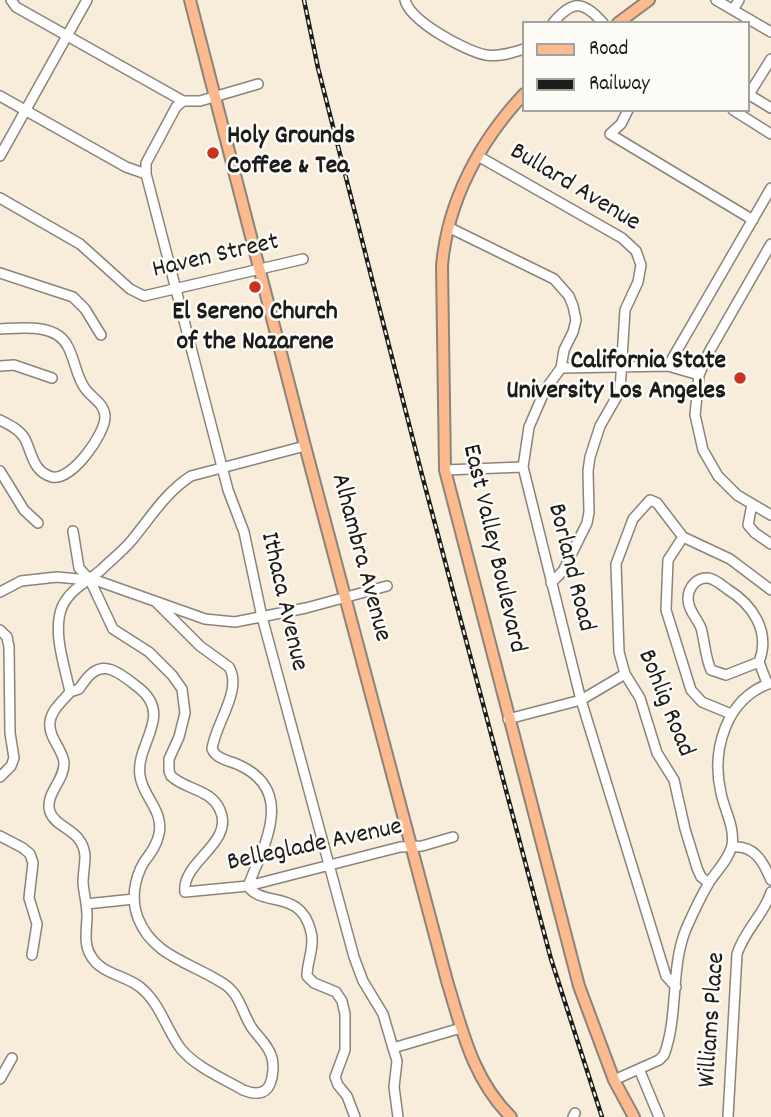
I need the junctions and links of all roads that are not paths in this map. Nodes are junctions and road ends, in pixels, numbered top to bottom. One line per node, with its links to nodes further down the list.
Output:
1 (11, 0): 14 (street)
2 (87, 0): 14 (street)
3 (190, 0): 22 (main road, Alhambra Avenue)
4 (405, 0): 15 (street)
5 (716, 0): 8 (street)
6 (739, 0): 8 (street)
7 (648, 1): 11 (main road); 12 (main road)
8 (733, 10): 13 (street)
9 (554, 21): 10 (street)
10 (601, 21)
11 (621, 21)
12 (635, 21)
13 (771, 32)
14 (68, 36): 23 (street); 25 (street)
15 (522, 50)
16 (771, 58): 18 (street)
17 (258, 84): 22 (street)
18 (750, 93)
19 (0, 96): 25 (street)
20 (522, 96): 30 (main road, East Valley Boulevard)
21 (750, 96): 24 (street)
22 (214, 98): 23 (street); 38 (main road, Alhambra Avenue)
23 (183, 101): 31 (street)
24 (771, 108)
25 (26, 110): 29 (street); 31 (street)
26 (627, 112): 34 (street)
27 (738, 112): 28 (street)
28 (771, 134)
29 (0, 156)
30 (478, 156): 35 (main road, East Valley Boulevard); 45 (street, Bullard Avenue)
31 (146, 174): 40 (street, Ithaca Avenue)
32 (771, 188): 34 (street)
33 (0, 198): 40 (street, Haven Street)
34 (753, 220): 44 (street)
35 (448, 227): 46 (street, Borland Road); 53 (main road, East Valley Boulevard)
36 (771, 244): 47 (street)
37 (303, 259): 38 (street, Haven Street)
38 (259, 269): 40 (street, Haven Street); 50 (main road, Alhambra Avenue)
39 (0, 273): 42 (street)
40 (177, 288): 52 (street, Ithaca Avenue)
41 (0, 329): 49 (street)
42 (101, 335)
43 (0, 366): 48 (street)
44 (668, 366): 45 (street); 47 (street)
45 (622, 368): 46 (street); 62 (street)
46 (561, 369): 51 (street, Borland Road)
47 (699, 375): 55 (street)
48 (52, 377)
49 (0, 420)
50 (305, 446): 52 (street); 66 (main road, Alhambra Avenue)
51 (523, 467): 53 (street); 62 (street, Borland Road)
52 (223, 469): 61 (street); 68 (street, Ithaca Avenue)
53 (445, 470): 76 (main road, East Valley Boulevard)
54 (0, 471): 57 (street)
55 (752, 504): 56 (street); 60 (street)
56 (771, 515)
57 (38, 523)
58 (73, 531): 61 (street)
59 (683, 537): 64 (street); 71 (street, Bohlig Road); 75 (street)
60 (771, 544)
61 (90, 580): 65 (street); 67 (street); 73 (street); 85 (street, Belleglade Avenue)
62 (551, 583): 74 (street, Borland Road)
63 (387, 586): 66 (street)
64 (771, 590)
65 (0, 592)
66 (345, 598): 68 (street); 80 (main road, Alhambra Avenue)
67 (155, 601): 68 (street); 85 (street)
68 (262, 617): 82 (street, Ithaca Avenue)
69 (0, 630): 77 (street)
70 (759, 662): 70 (street); 72 (street)
71 (625, 674): 74 (street); 84 (street, Bohlig Road)
72 (769, 683): 75 (street)
73 (70, 692): 87 (street); 88 (street)
74 (581, 700): 76 (street); 90 (street, Borland Road)
75 (732, 714): 81 (street)
76 (508, 719): 96 (main road, East Valley Boulevard)
77 (0, 777)
78 (0, 836): 89 (street)
79 (453, 837): 80 (street, Belleglade Avenue)
80 (411, 847): 82 (street, Belleglade Avenue); 91 (main road, Alhambra Avenue)
81 (732, 847): 83 (street); 84 (street)
82 (330, 865): 85 (street, Belleglade Avenue); 92 (street, Ithaca Avenue)
83 (771, 880)
84 (709, 883): 90 (street)
85 (248, 886): 97 (street)
86 (771, 892): 102 (street, Williams Place)
87 (134, 899): 88 (street); 88 (street)
88 (86, 904)
89 (32, 955)
90 (676, 987): 94 (street)
91 (461, 1028): 92 (street); 99 (main road, Alhambra Avenue)
92 (393, 1048): 98 (street, Ithaca Avenue)
93 (12, 1058): 95 (street)
94 (639, 1069): 96 (street); 101 (street)
95 (0, 1079)
96 (614, 1080): 100 (main road, East Valley Boulevard)
97 (355, 1117)
98 (398, 1117)
99 (511, 1117)
100 (634, 1117)
101 (659, 1117)
102 (728, 1117)

